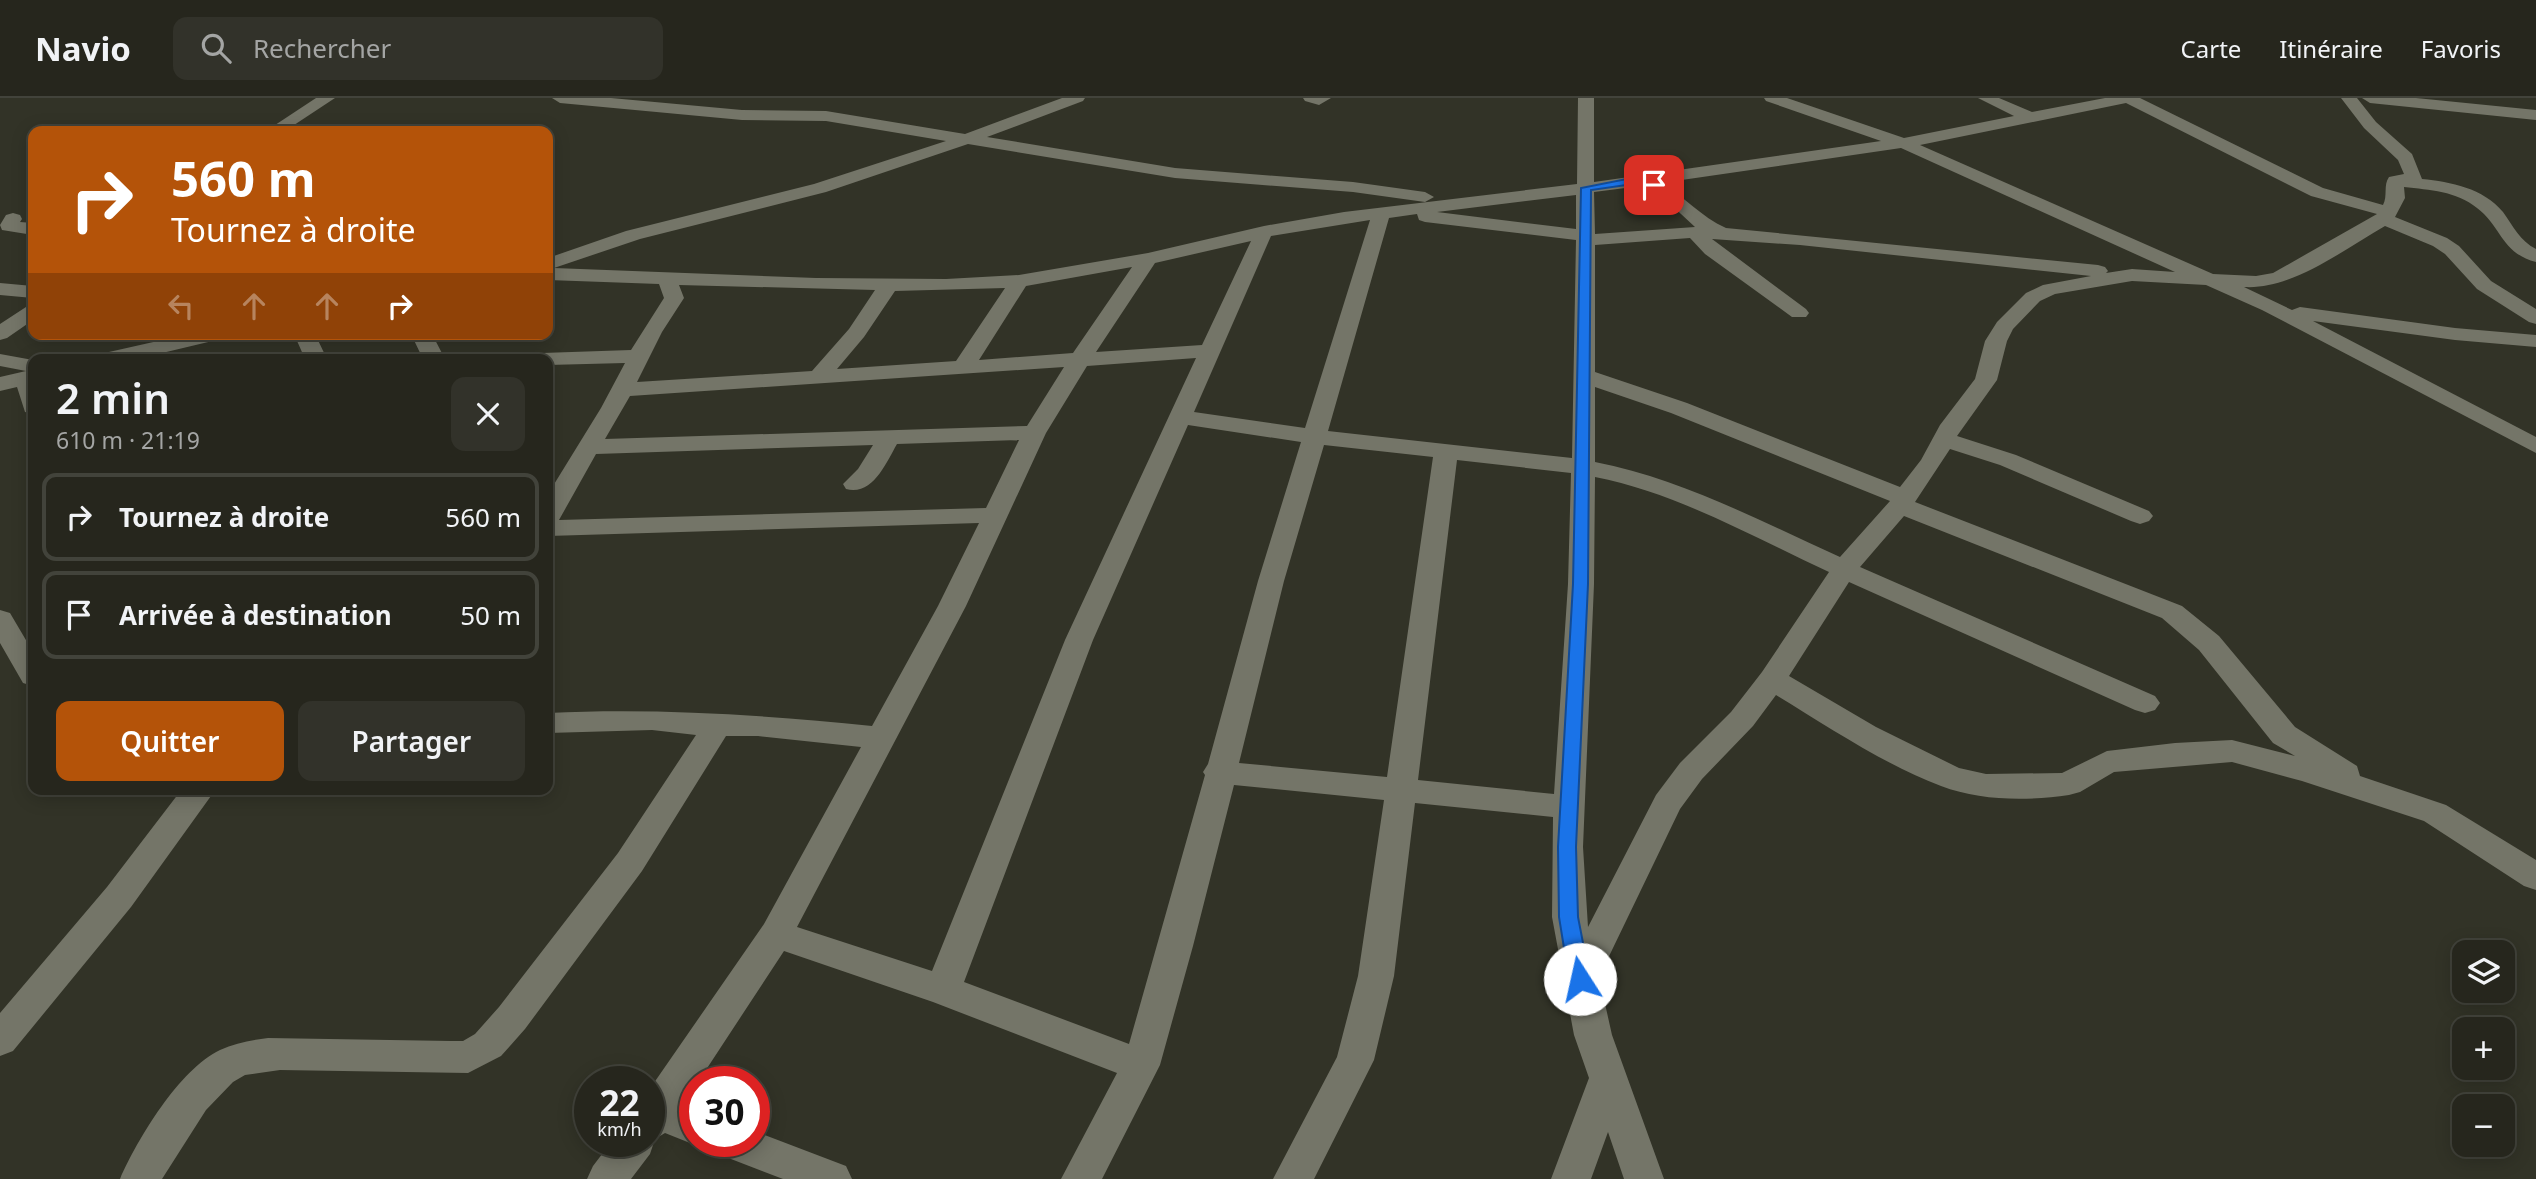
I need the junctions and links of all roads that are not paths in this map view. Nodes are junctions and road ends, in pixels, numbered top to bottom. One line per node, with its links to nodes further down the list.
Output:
1 (560, 98): 16 (street)
2 (1077, 98): 15 (street)
3 (1311, 98): 4 (street)
4 (1323, 98)
5 (1586, 98): 20 (street)
6 (1772, 98): 17 (street)
7 (1986, 98): 13 (street)
8 (2128, 98): 13 (street); 23 (street)
9 (2349, 98): 19 (street)
10 (2370, 98): 12 (street)
11 (320, 100): 14 (street)
12 (2535, 116)
13 (2034, 119): 17 (street)
14 (281, 126)
15 (992, 138): 16 (street); 21 (street)
16 (964, 140): 33 (street)
17 (1903, 143): 18 (street); 36 (street)
18 (1642, 179): 20 (street); 29 (street)
19 (2395, 181): 23 (street); 31 (street)
20 (1586, 188): 21 (street); 30 (street)
21 (1461, 202): 22 (street); 25 (street)
22 (1387, 212): 25 (street); 27 (street); 65 (street)
23 (2386, 215): 36 (street); 45 (street)
24 (13, 219): 26 (street)
25 (1462, 221): 30 (street)
26 (28, 229)
27 (1264, 232): 32 (street); 49 (street)
28 (1695, 233): 29 (street); 30 (street); 43 (street)
29 (1724, 234): 35 (street)
30 (1585, 238): 58 (street)
31 (2536, 256)
32 (1148, 259): 37 (street); 53 (street)
33 (553, 262)
34 (553, 275): 39 (street)
35 (2132, 275): 36 (street); 66 (street)
36 (2210, 279): 42 (street)
37 (1019, 281): 38 (street); 55 (street)
38 (889, 284): 39 (street); 59 (street)
39 (670, 288): 51 (street)
40 (0, 289): 41 (street)
41 (28, 292)
42 (2277, 309): 48 (street); 67 (street)
43 (1799, 313)
44 (28, 314): 46 (street)
45 (2536, 318)
46 (0, 334)
47 (192, 340): 50 (street)
48 (2534, 344)
49 (1209, 351): 53 (street); 62 (street)
50 (130, 354)
51 (638, 356): 52 (street); 61 (street)
52 (553, 359)
53 (1079, 361): 55 (street); 63 (street)
54 (3, 366): 56 (street)
55 (964, 366): 59 (street)
56 (28, 372)
57 (28, 374): 60 (street)
58 (1585, 376): 70 (street); 72 (street)
59 (817, 379): 61 (street)
60 (0, 384)
61 (622, 390): 68 (street)
62 (1179, 417): 65 (street); 93 (street)
63 (1034, 433): 64 (street); 74 (street)
64 (890, 437): 68 (street); 71 (street)
65 (1317, 437): 69 (street); 85 (street)
66 (1943, 439): 72 (street); 75 (street)
67 (2536, 446)
68 (590, 447): 73 (street)
69 (1446, 451): 70 (street); 86 (street)
70 (1583, 467): 77 (street); 89 (street)
71 (855, 484)
72 (1903, 501): 77 (street); 87 (street)
73 (553, 506)
74 (994, 515): 76 (street); 84 (street)
75 (2140, 516)
76 (553, 528)
77 (1843, 569): 80 (street); 81 (street)
78 (0, 619): 79 (street)
79 (28, 667)
80 (1772, 679): 87 (street); 92 (street)
81 (2145, 703)
82 (553, 723): 83 (street)
83 (718, 726): 84 (street); 100 (street)
84 (882, 738): 91 (street)
85 (1219, 772): 86 (street); 95 (street)
86 (1402, 791): 89 (street); 104 (street)
87 (2374, 792): 90 (street)
88 (196, 795): 94 (street)
89 (1569, 807): 92 (street)
90 (2536, 877)
91 (776, 934): 93 (street); 97 (street)
92 (1580, 979): 96 (street)
93 (943, 990): 95 (street)
94 (0, 1040)
95 (1142, 1065): 103 (street)
96 (1608, 1079): 105 (street); 106 (street)
97 (665, 1100)
98 (770, 1155): 102 (street)
99 (624, 1157): 101 (street)
100 (140, 1179)
101 (607, 1179)
102 (832, 1179)
103 (1081, 1179)
104 (1293, 1179)
105 (1571, 1179)
106 (1644, 1179)

